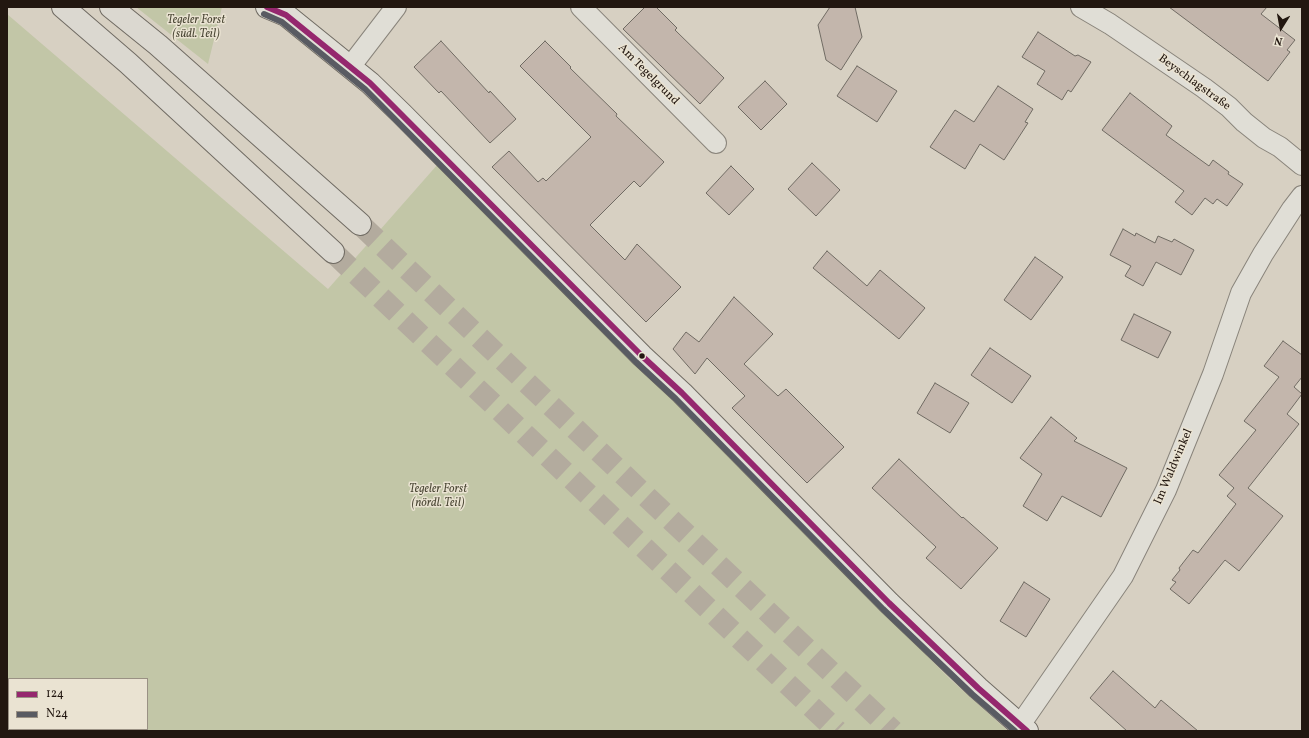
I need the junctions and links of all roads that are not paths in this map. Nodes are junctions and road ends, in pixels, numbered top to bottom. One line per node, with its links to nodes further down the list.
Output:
1 (63, 7): 12 (highway)
2 (111, 7): 11 (highway)
3 (267, 7): 7 (street)
4 (396, 7): 7 (street)
5 (581, 7): 8 (street, Am Tegelgrund)
6 (1081, 7): 9 (street, Beyschlagstraße)
7 (350, 67): 13 (street)
8 (716, 143)
9 (1302, 165)
10 (1302, 196): 13 (street, Im Waldwinkel)
11 (360, 224)
12 (333, 252)
13 (1024, 728)

